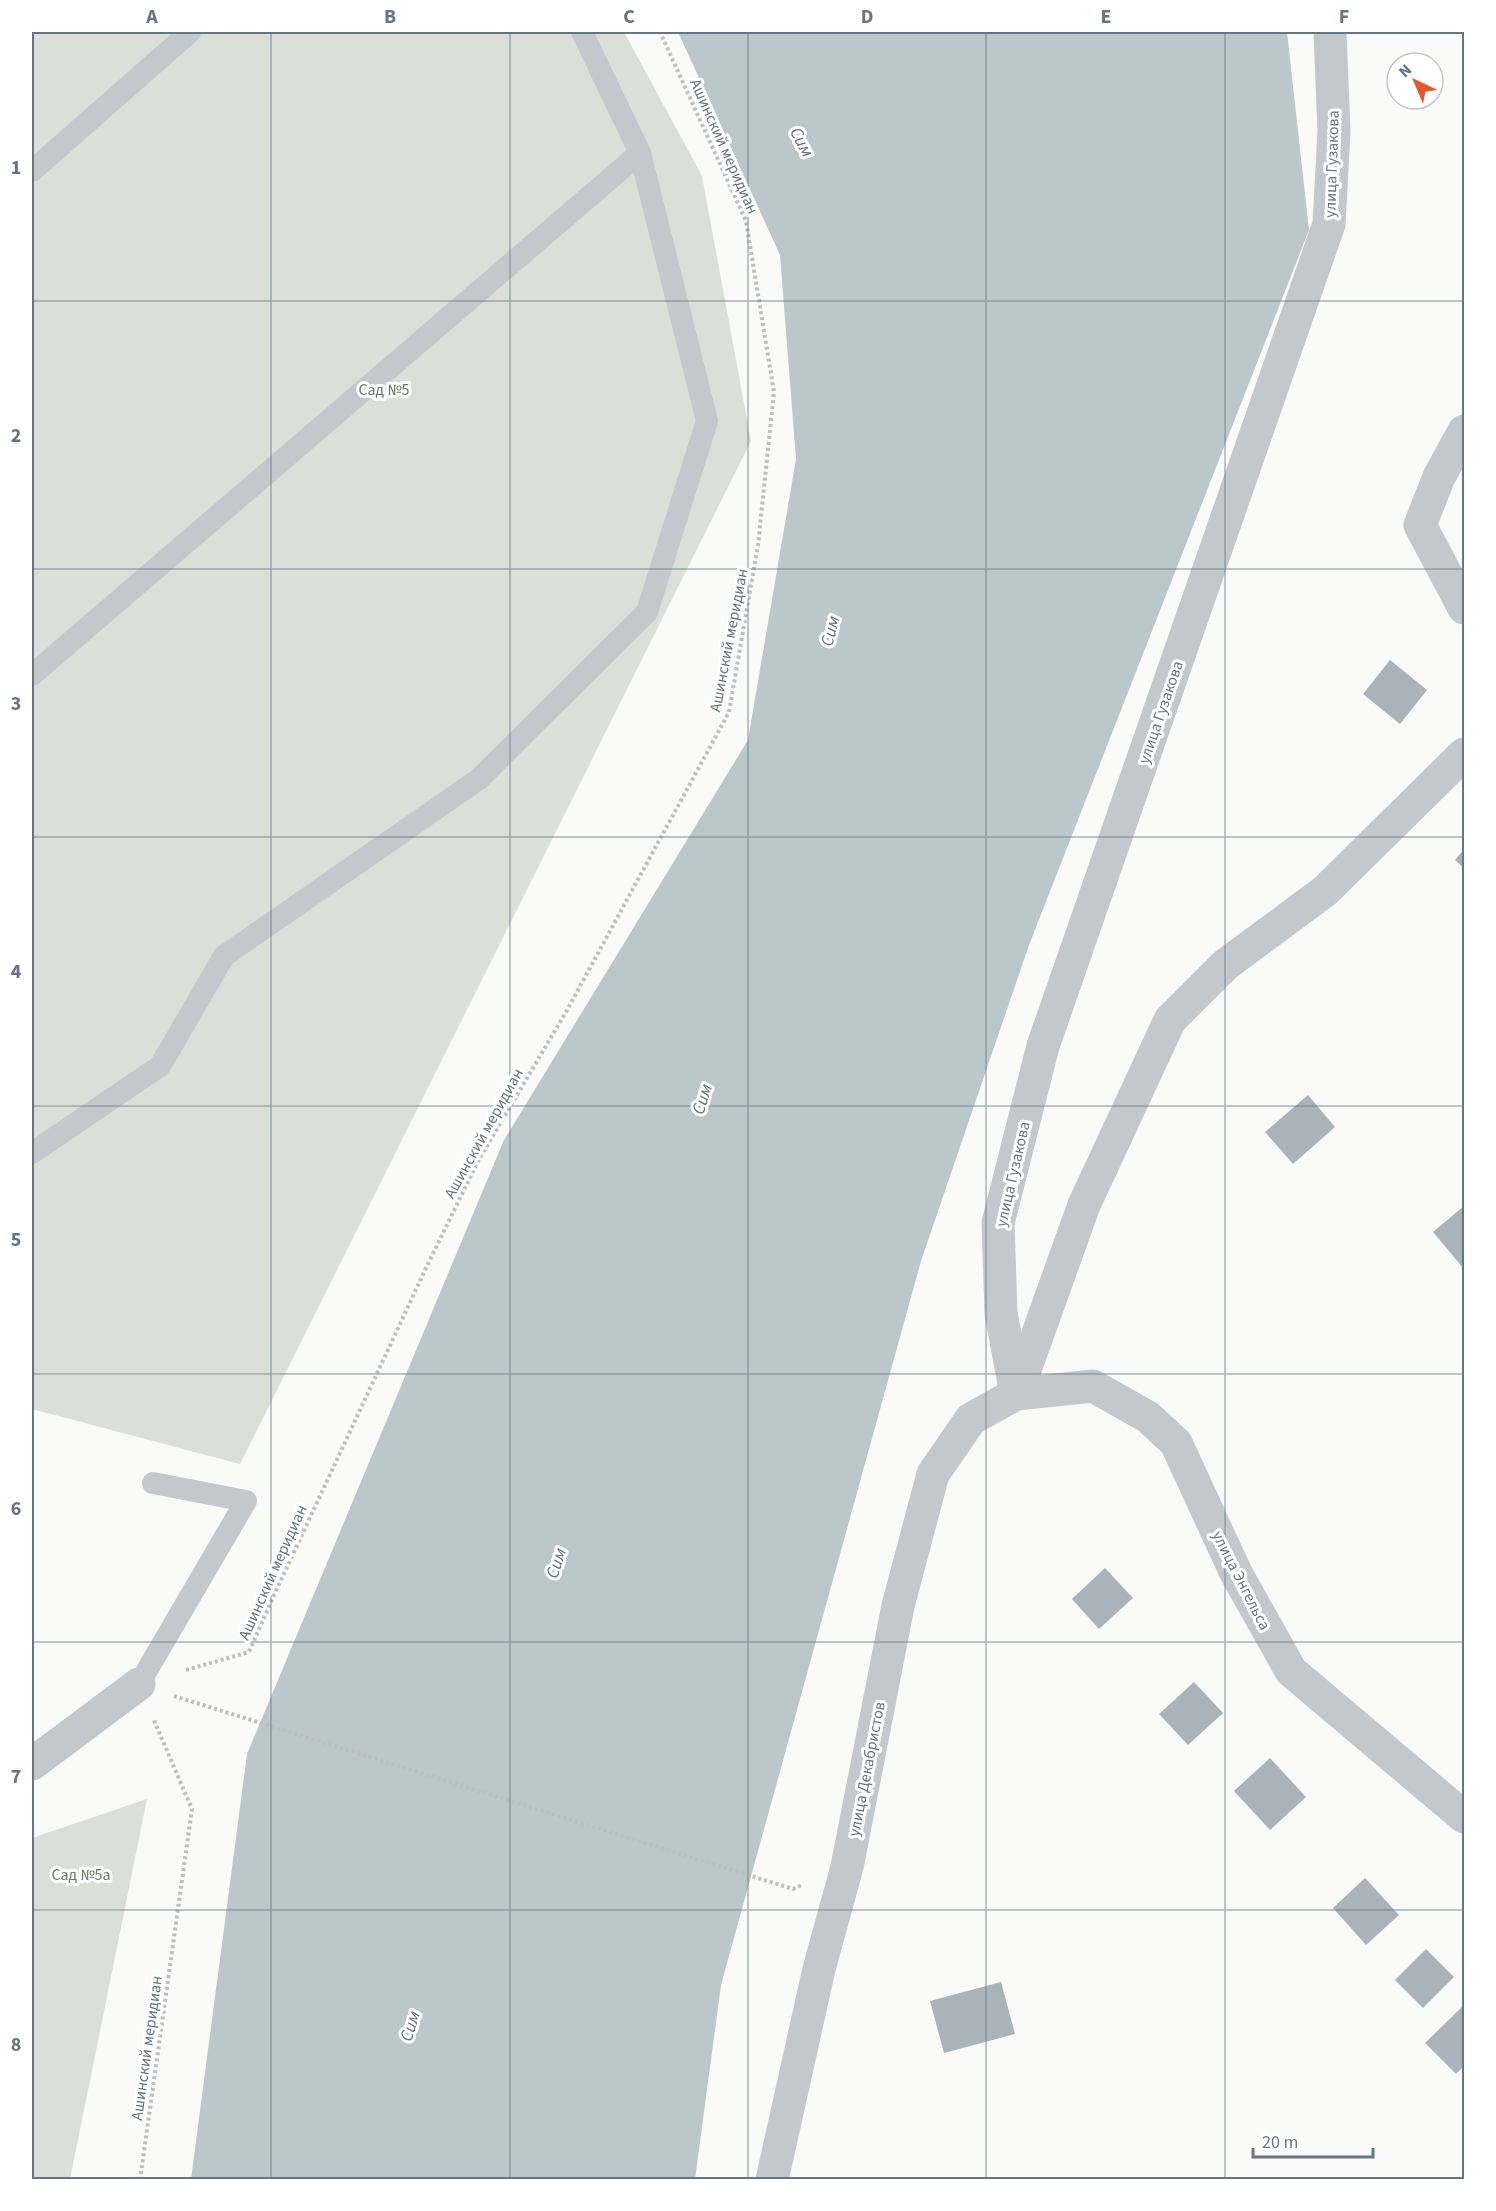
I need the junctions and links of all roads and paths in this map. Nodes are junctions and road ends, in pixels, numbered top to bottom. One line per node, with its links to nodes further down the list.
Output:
1 (190, 32): 6 (lane)
2 (582, 32): 5 (lane)
3 (660, 32): 14 (path, Ашинский меридиан)
4 (1330, 32): 12 (street, улица Гузакова)
5 (640, 153): 9 (lane); 11 (lane)
6 (32, 171)
7 (1464, 431): 8 (street)
8 (1464, 608)
9 (32, 675)
10 (1464, 754): 12 (street)
11 (32, 1153)
12 (1016, 1394): 17 (street, улица Энгельса); 20 (street, улица Декабристов)
13 (153, 1483): 14 (lane)
14 (139, 1684): 16 (street); 19 (path, Ашинский меридиан)
15 (207, 1707): 18 (path)
16 (32, 1764)
17 (1464, 1817)
18 (793, 1889)
19 (140, 2180)
20 (772, 2180)

